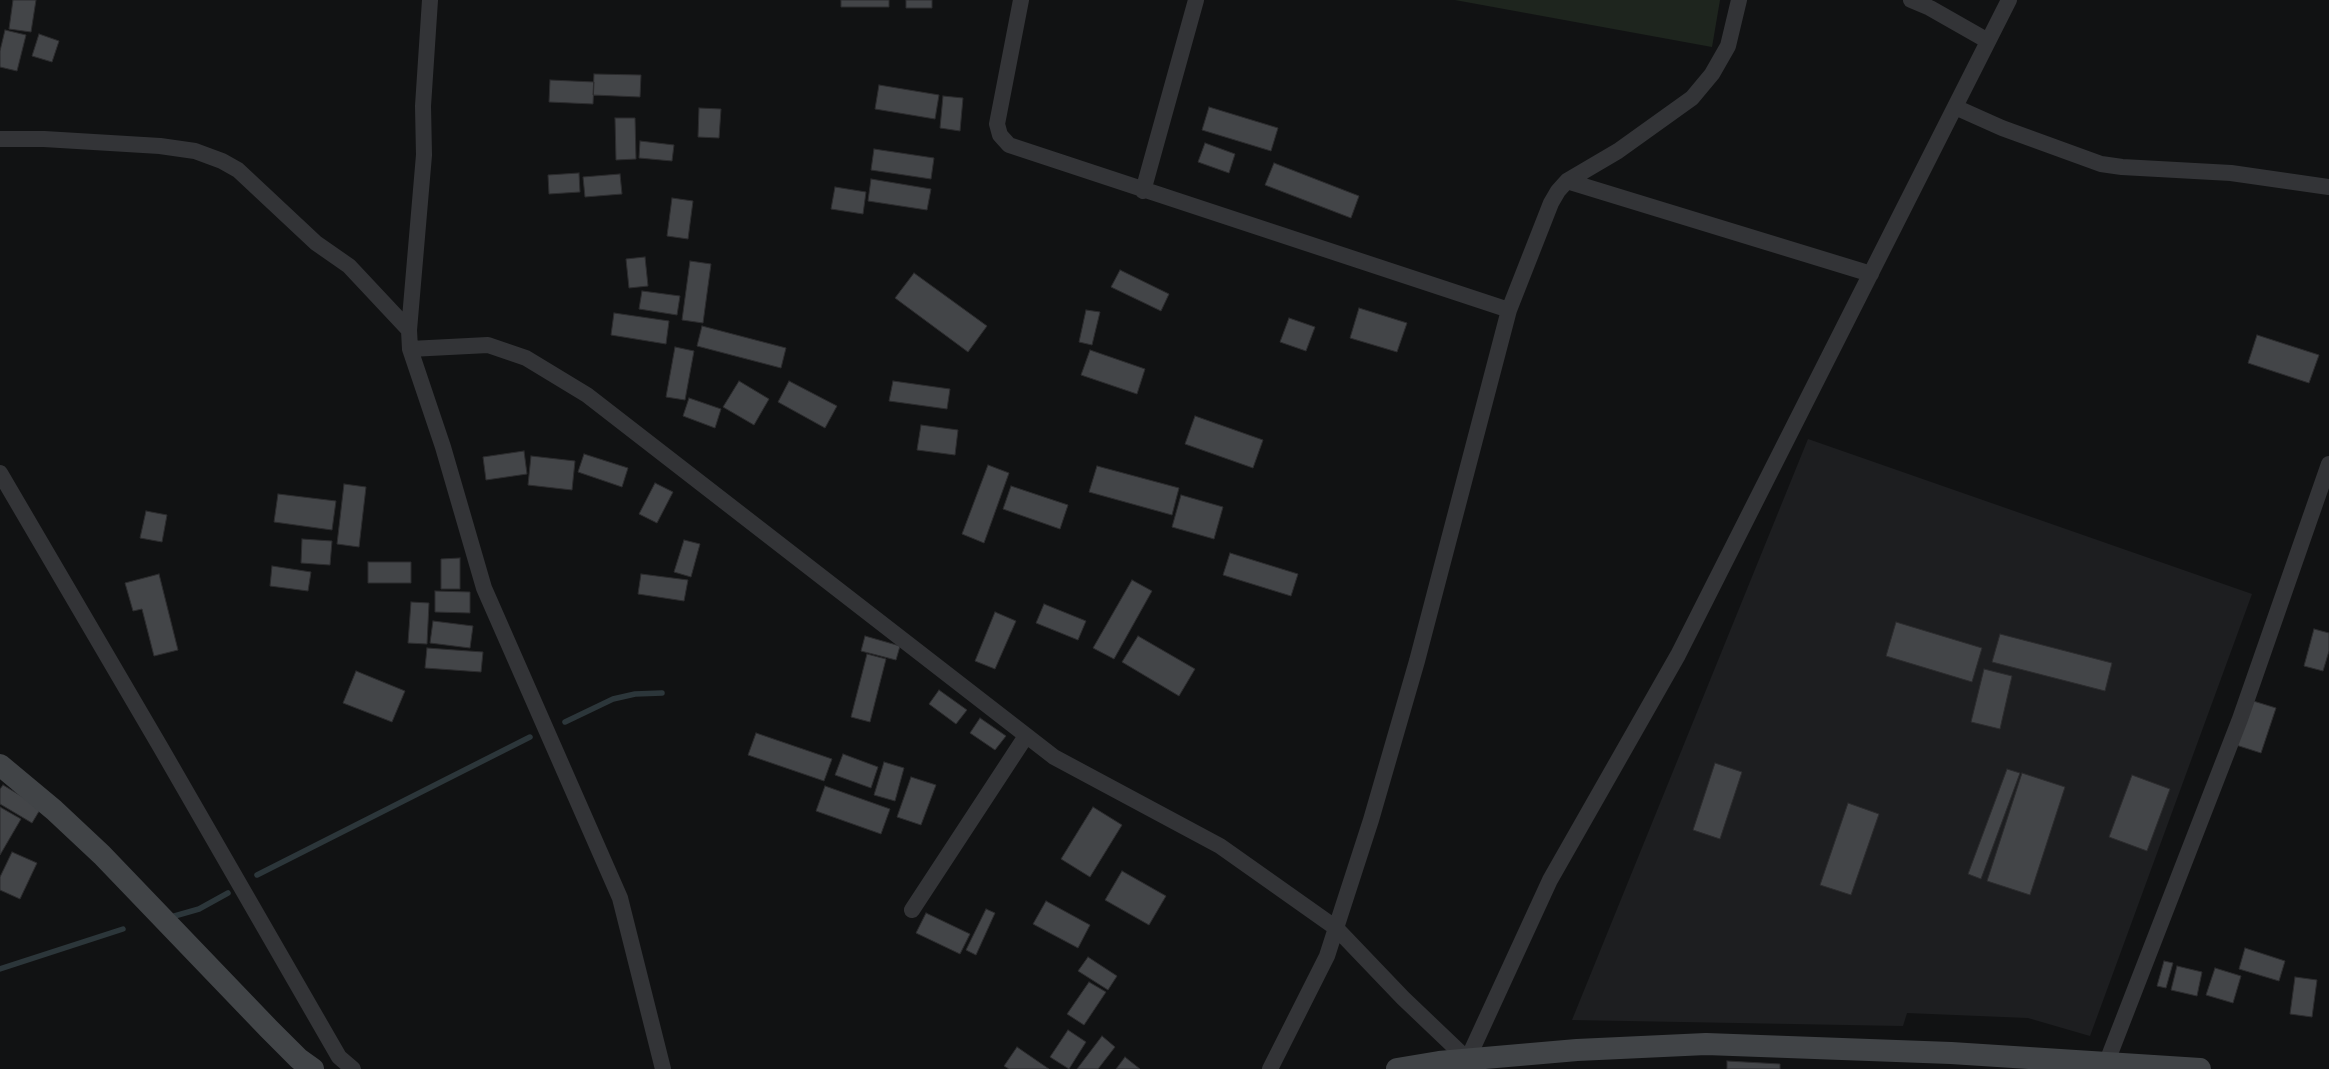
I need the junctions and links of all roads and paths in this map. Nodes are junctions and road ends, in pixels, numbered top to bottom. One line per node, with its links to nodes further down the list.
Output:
1 (430, 0): 15 (street)
2 (1021, 0): 12 (street)
3 (1196, 0): 12 (street)
4 (1738, 0): 10 (street)
5 (1911, 0): 7 (street)
6 (2009, 0): 7 (street)
7 (1988, 41): 8 (street)
8 (1955, 107): 11 (street); 13 (street)
9 (0, 139): 15 (street)
10 (1567, 181): 13 (street); 14 (street)
11 (2329, 187)
12 (1143, 191): 14 (street)
13 (1872, 274): 24 (street)
14 (1509, 310): 22 (street)
15 (410, 330): 16 (street)
16 (410, 349): 19 (street); 28 (street)
17 (2329, 464): 25 (street)
18 (0, 473): 27 (street)
19 (1026, 736): 21 (street); 22 (street)
20 (0, 766): 26 (main road)
21 (912, 910)
22 (1336, 928): 24 (street); 29 (street)
23 (1947, 1061): 24 (main road); 25 (main road)
24 (1466, 1064): 30 (main road)
25 (2106, 1064): 31 (main road)
26 (313, 1069)
27 (353, 1069)
28 (663, 1069)
29 (1270, 1069)
30 (1397, 1069)
31 (2200, 1069)

